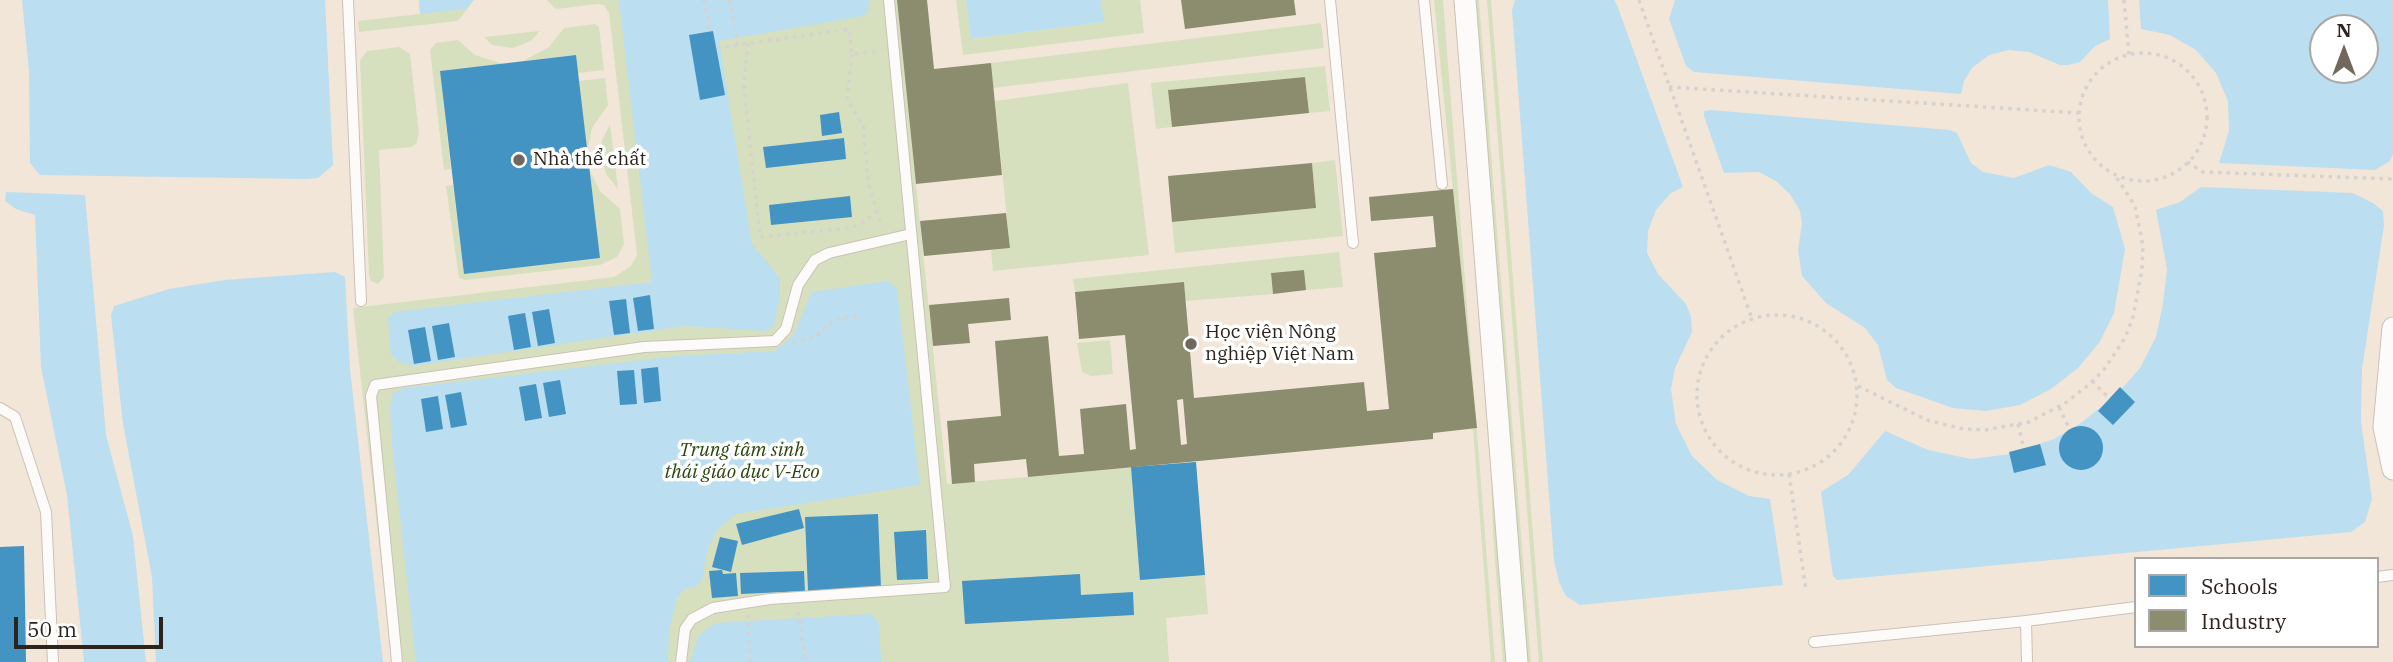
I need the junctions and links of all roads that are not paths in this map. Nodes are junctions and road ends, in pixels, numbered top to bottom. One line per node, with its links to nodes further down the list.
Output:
1 (348, 0): 9 (lane)
2 (889, 0): 7 (lane)
3 (1330, 0): 8 (lane)
4 (1424, 0): 6 (lane)
5 (1465, 0): 19 (street)
6 (1443, 184)
7 (911, 234): 17 (lane); 18 (lane)
8 (1353, 243)
9 (361, 300)
10 (2393, 328): 12 (street)
11 (0, 408): 16 (lane)
12 (2393, 469)
13 (2134, 607): 14 (lane)
14 (2026, 621): 15 (lane); 20 (lane)
15 (1814, 642)
16 (53, 662)
17 (397, 662)
18 (681, 662)
19 (1517, 662)
20 (2027, 662)

